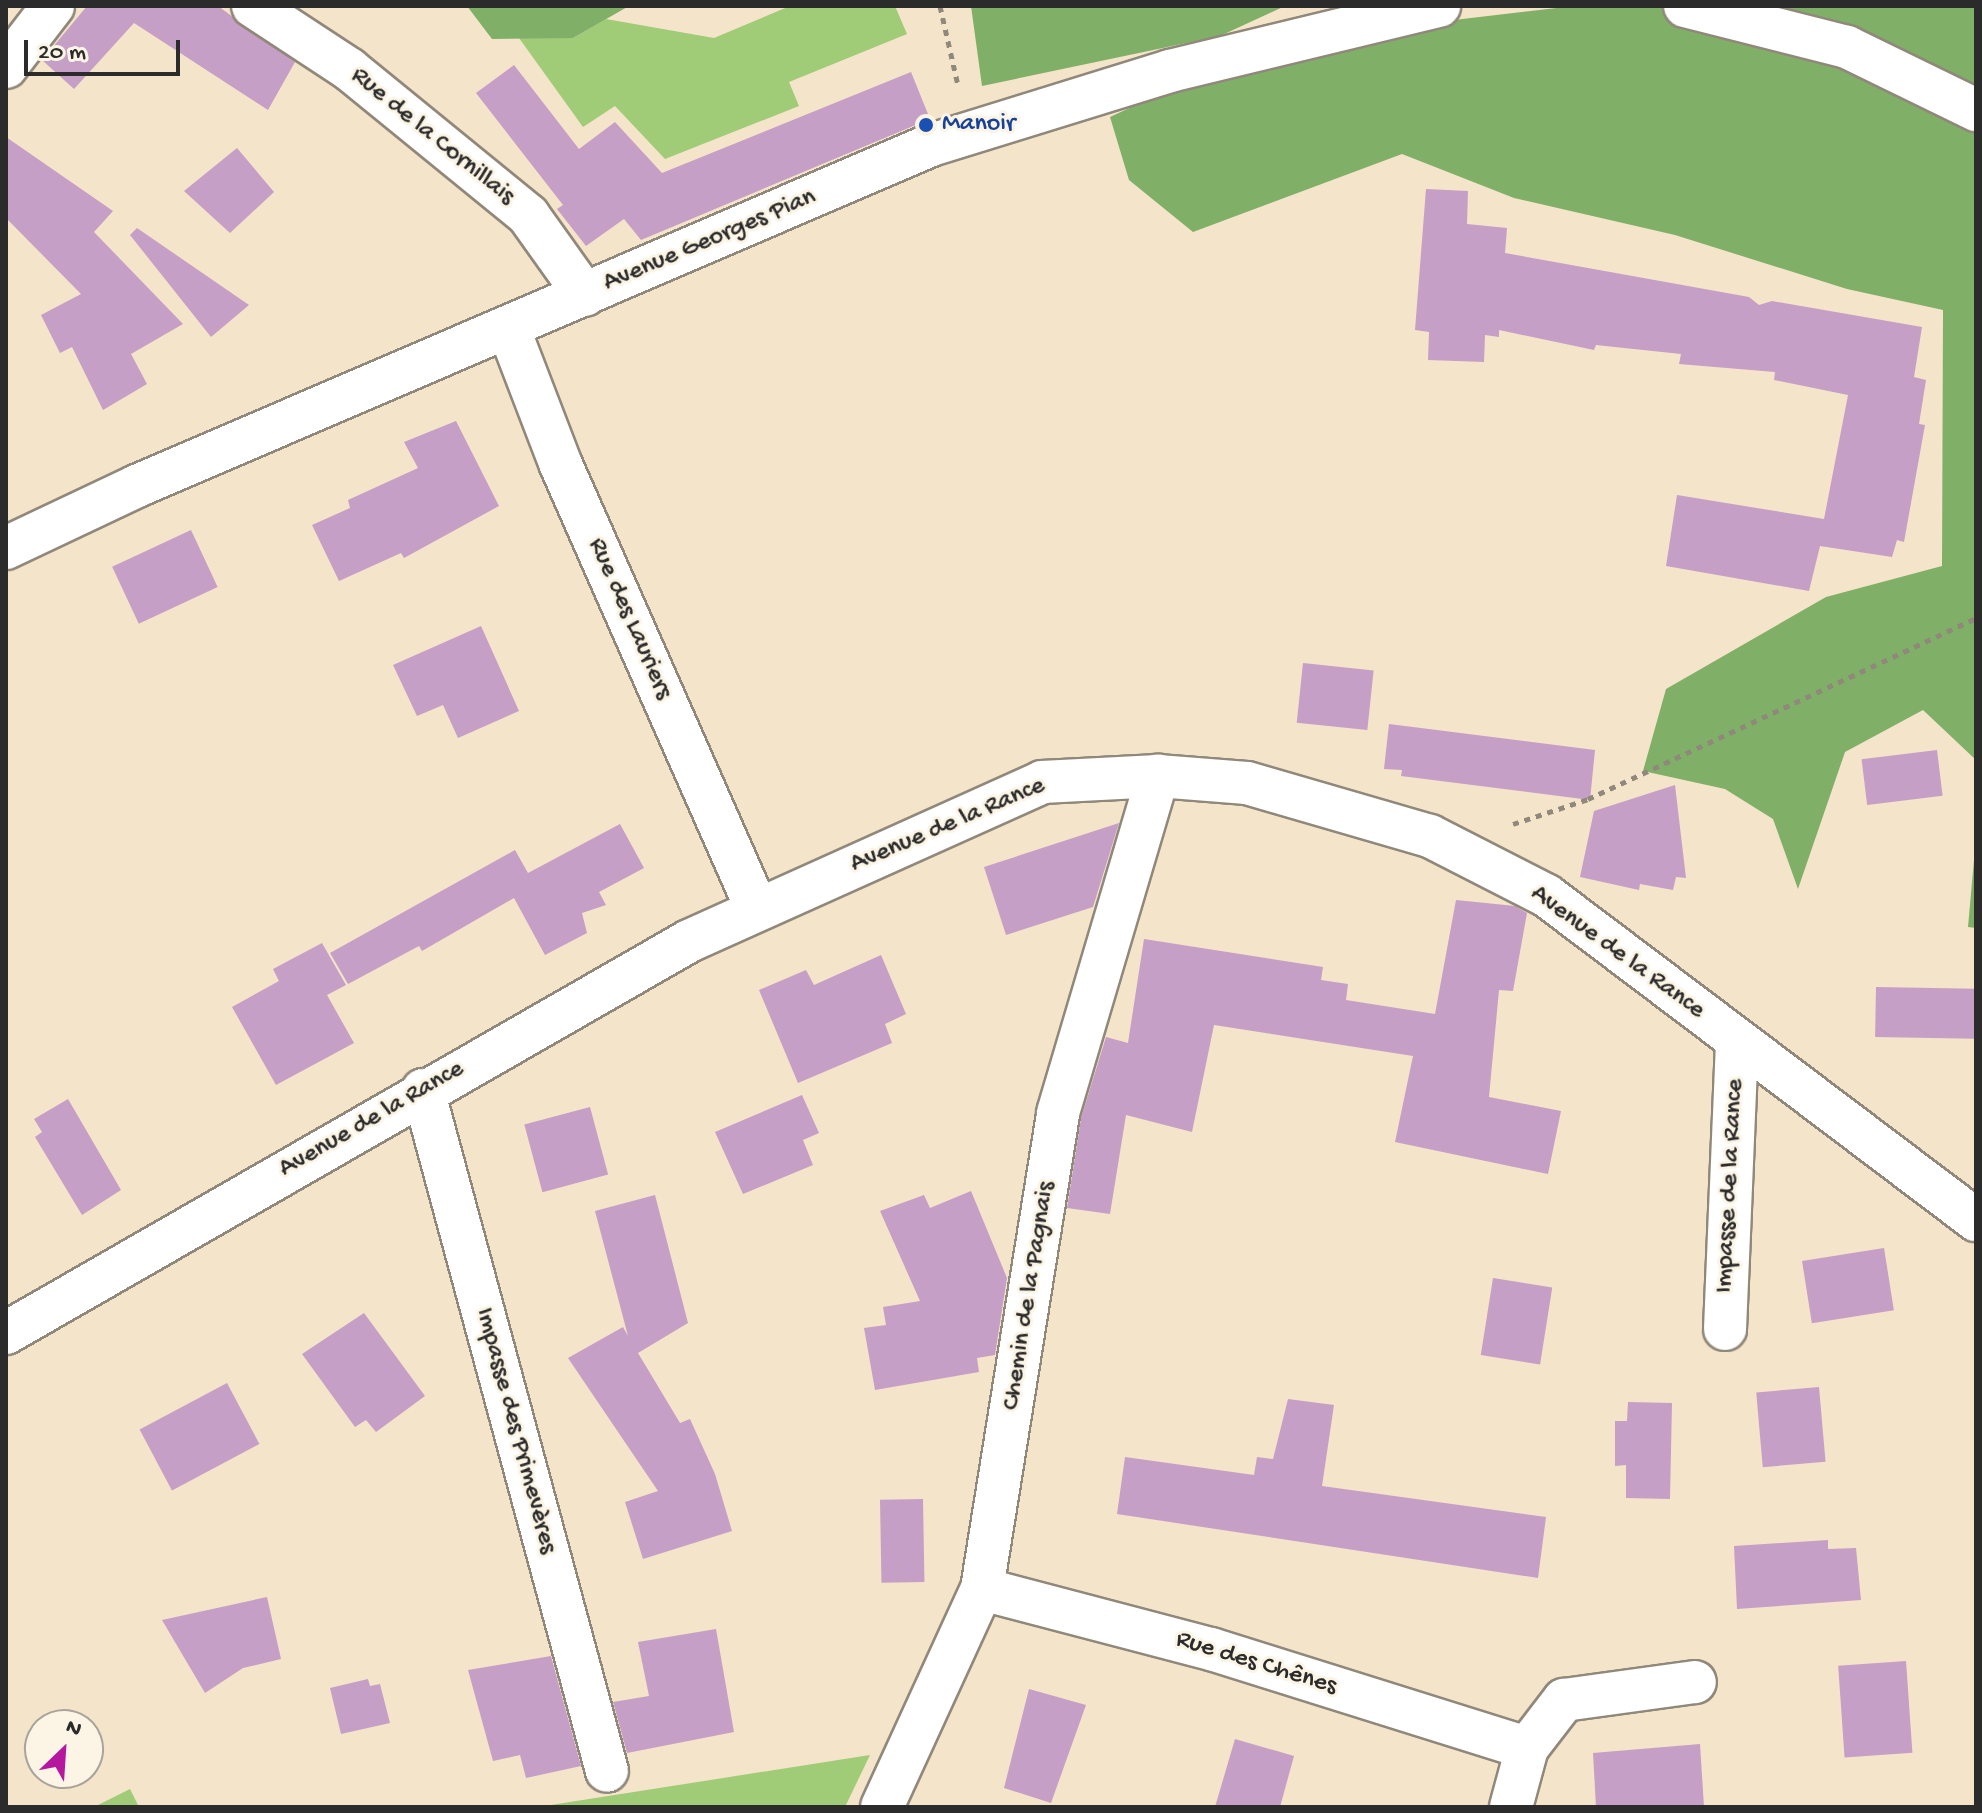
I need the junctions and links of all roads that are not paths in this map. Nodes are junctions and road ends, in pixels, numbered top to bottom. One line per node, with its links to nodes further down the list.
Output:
1 (253, 6): 5 (street, Rue de la Cornillais)
2 (1439, 6): 5 (street, Avenue Georges Pian)
3 (1685, 6): 4 (street)
4 (1976, 110)
5 (585, 295): 6 (street, Avenue Georges Pian)
6 (508, 327): 7 (street, Avenue Georges Pian); 9 (street, Rue des Lauriers)
7 (6, 548)
8 (1158, 776): 9 (street, Avenue de la Rance); 10 (street, Avenue de la Rance); 15 (street, Chemin de la Pagnais)
9 (756, 908): 11 (street, Avenue de la Rance)
10 (1737, 1043): 12 (street, Avenue de la Rance); 13 (street, Impasse de la Rance)
11 (423, 1090): 14 (street, Avenue de la Rance); 18 (street, Impasse des Primevères)
12 (1976, 1220)
13 (1725, 1329)
14 (6, 1333)
15 (982, 1589): 17 (street, Rue des Chênes); 19 (street, Chemin de la Pagnais)
16 (1695, 1682): 17 (street)
17 (1527, 1748): 20 (street)
18 (607, 1771)
19 (882, 1807)
20 (1511, 1807)

